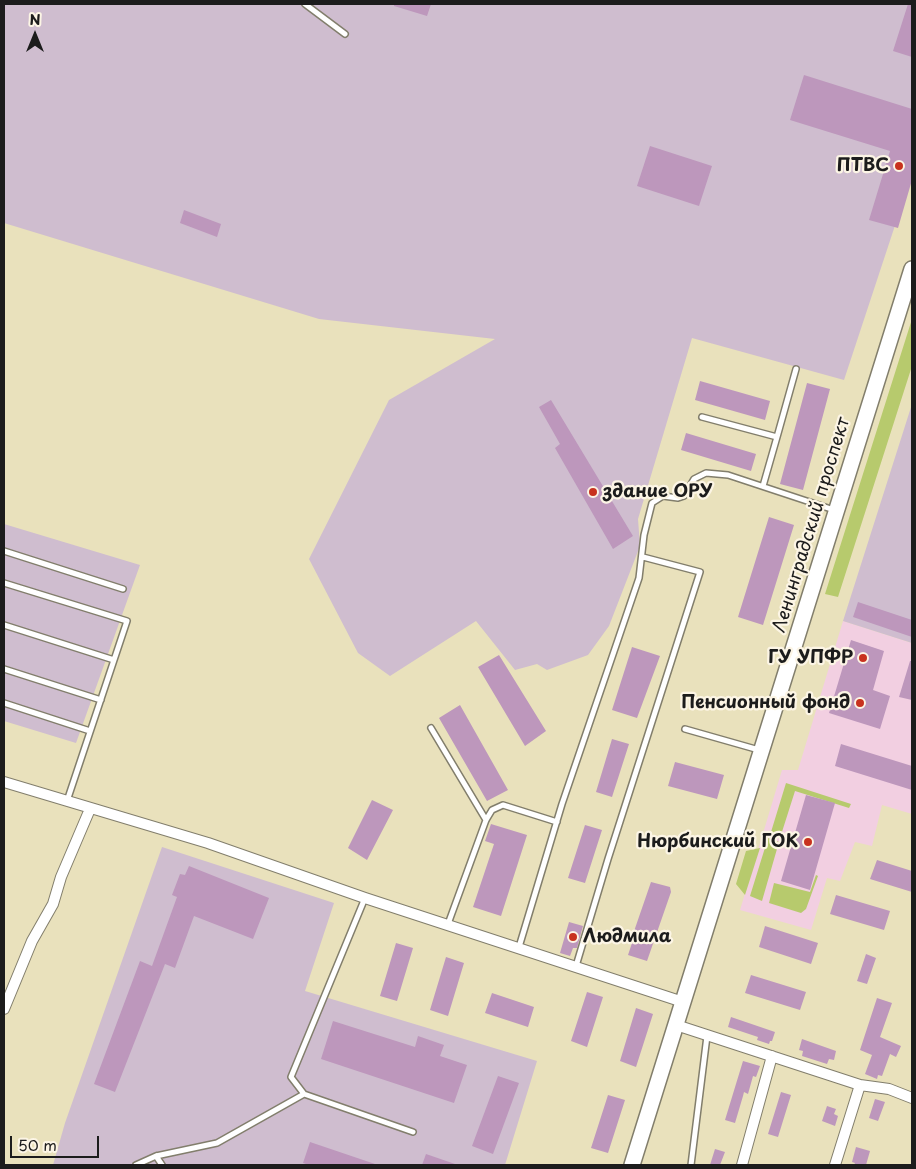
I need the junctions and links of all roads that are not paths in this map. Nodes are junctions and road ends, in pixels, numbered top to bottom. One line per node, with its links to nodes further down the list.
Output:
1 (305, 4): 2 (lane)
2 (345, 34)
3 (912, 269): 4 (main road, Ленинградский проспект)
4 (908, 299): 9 (main road, Ленинградский проспект)
5 (796, 369): 7 (lane)
6 (702, 417): 7 (lane)
7 (777, 437): 8 (lane)
8 (763, 486): 9 (lane); 11 (lane)
9 (837, 511): 22 (main road, Ленинградский проспект)
10 (4, 551): 13 (lane)
11 (643, 557): 27 (lane); 31 (lane)
12 (4, 583): 15 (lane)
13 (123, 589)
14 (4, 625): 15 (lane)
15 (114, 660): 17 (lane)
16 (4, 669): 17 (lane)
17 (101, 700): 21 (lane)
18 (4, 703): 21 (lane)
19 (431, 728): 26 (lane)
20 (685, 729): 22 (lane)
21 (90, 731): 24 (lane)
22 (762, 750): 32 (main road, Ленинградский проспект)
23 (4, 782): 24 (street)
24 (67, 802): 25 (street)
25 (90, 809): 28 (street); 33 (street)
26 (486, 820): 27 (lane); 29 (lane)
27 (557, 822): 30 (lane)
28 (365, 898): 29 (street); 38 (lane)
29 (448, 924): 30 (street)
30 (519, 947): 31 (street)
31 (576, 966): 32 (street)
32 (683, 1002): 34 (main road, Ленинградский проспект)
33 (4, 1009)
34 (676, 1025): 35 (street); 44 (main road, Ленинградский проспект)
35 (707, 1035): 36 (street); 45 (lane)
36 (772, 1056): 37 (street); 46 (street)
37 (860, 1085): 39 (street); 47 (street)
38 (304, 1094): 40 (lane); 41 (lane)
39 (912, 1098)
40 (413, 1132)
41 (156, 1156): 42 (lane); 43 (lane)
42 (136, 1165)
43 (162, 1165)
44 (632, 1165)
45 (691, 1165)
46 (742, 1165)
47 (836, 1165)

